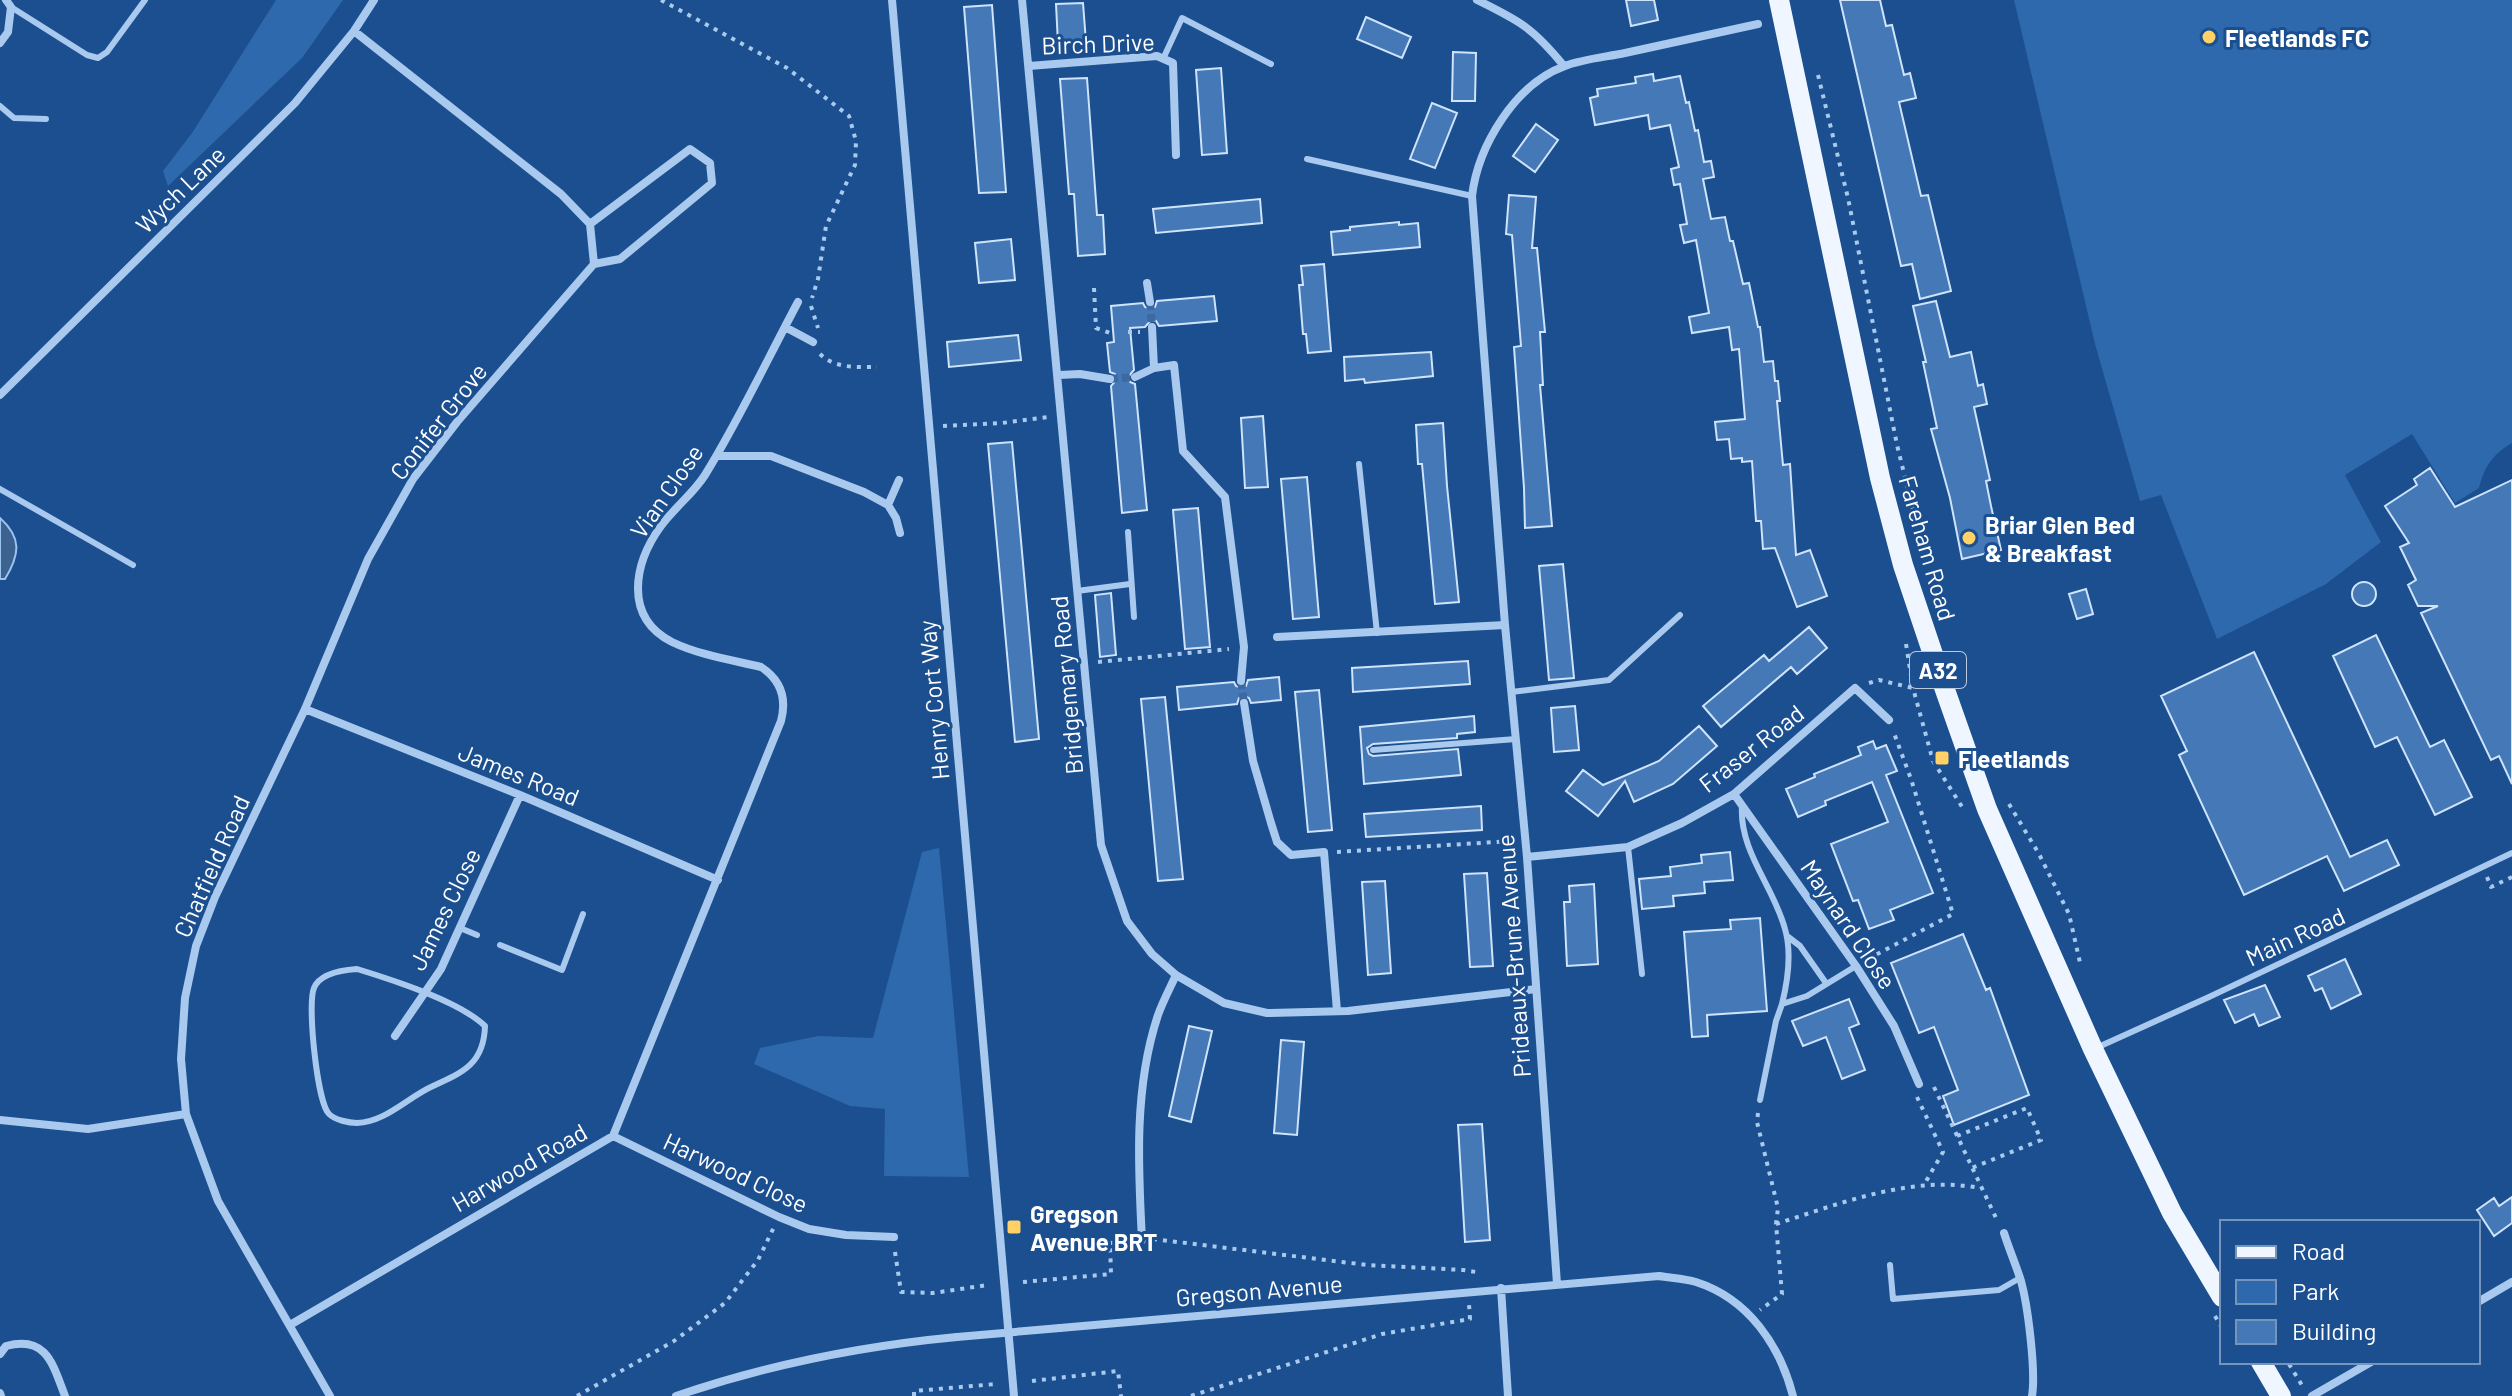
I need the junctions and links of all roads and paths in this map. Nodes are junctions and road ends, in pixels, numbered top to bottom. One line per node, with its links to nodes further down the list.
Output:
1 (145, 0): 8 (lane)
2 (374, 0): 10 (street, Wych Lane)
3 (661, 0): 31 (path)
4 (892, 0): 133 (street, Henry Cort Way)
5 (1022, 0): 15 (street, Bridgemary Road)
6 (1477, 0): 16 (street)
7 (1779, 0): 94 (main road, Fareham Road / A32)
8 (9, 4): 11 (street)
9 (1758, 24): 16 (street)
10 (354, 31): 22 (street); 37 (street, Wych Lane)
11 (0, 43)
12 (1163, 59): 14 (lane); 15 (street, Birch Drive); 19 (street, Birch Drive)
13 (1815, 61): 48 (path)
14 (1271, 64)
15 (1029, 66): 34 (street, Bridgemary Road)
16 (1564, 66): 21 (street, Prideaux-Brune Avenue)
17 (0, 106): 18 (lane)
18 (46, 119)
19 (1176, 155)
20 (1307, 159): 21 (lane)
21 (1472, 196): 53 (street, Prideaux-Brune Avenue)
22 (590, 224): 23 (street); 23 (street, Conifer Grove)
23 (594, 264): 63 (street, Conifer Grove)
24 (1147, 283): 27 (street)
25 (1094, 288): 30 (path)
26 (798, 302): 28 (street, Vian Close)
27 (1150, 302)
28 (785, 327): 31 (street); 40 (street, Vian Close)
29 (1152, 327): 33 (street)
30 (1113, 334)
31 (813, 342): 32 (path)
32 (877, 367)
33 (1154, 368): 35 (street); 56 (street)
34 (1059, 375): 36 (street); 38 (street, Bridgemary Road)
35 (1135, 377)
36 (1110, 379)
37 (0, 395)
38 (1062, 416): 39 (path); 50 (street, Bridgemary Road)
39 (944, 439)
40 (717, 456): 44 (street); 78 (street, Vian Close)
41 (1359, 464): 54 (lane)
42 (899, 480): 44 (street)
43 (0, 489): 47 (lane)
44 (888, 505): 46 (street)
45 (1128, 532): 49 (lane)
46 (900, 533)
47 (133, 565)
48 (1930, 578)
49 (1130, 584): 50 (lane); 52 (lane)
50 (1077, 591): 57 (street, Bridgemary Road)
51 (1680, 615): 61 (lane)
52 (1134, 617)
53 (1505, 625): 54 (street); 61 (street, Prideaux-Brune Avenue)
54 (1377, 633): 55 (street)
55 (1277, 637)
56 (1244, 647): 57 (path); 58 (street)
57 (1083, 663): 86 (street, Bridgemary Road)
58 (1241, 681)
59 (1855, 688): 60 (path); 64 (street); 67 (street, Fraser Road)
60 (1913, 688)
61 (1511, 692): 65 (street, Prideaux-Brune Avenue)
62 (1244, 703): 73 (street)
63 (305, 709): 68 (street, James Road); 97 (street, Chatfield Road)
64 (1889, 720): 84 (path)
65 (1516, 739): 66 (lane); 71 (street, Prideaux-Brune Avenue)
66 (1373, 750)
67 (1734, 794): 70 (street, Maynard Close); 72 (street, Fraser Road)
68 (520, 795): 78 (street, James Road); 80 (street, James Close)
69 (2007, 800): 87 (path)
70 (1742, 806): 82 (lane); 84 (street, Maynard Close)
71 (1526, 840): 73 (path); 75 (street, Prideaux-Brune Avenue)
72 (1628, 847): 75 (street, Fraser Road); 85 (lane)
73 (1324, 852): 92 (street)
74 (2512, 853): 76 (lane, Main Road)
75 (1527, 857): 89 (street, Prideaux-Brune Avenue)
76 (2482, 867): 77 (path); 94 (lane, Main Road)
77 (2512, 877)
78 (718, 880): 99 (street, Harwood Road)
79 (583, 914): 83 (lane)
80 (460, 928): 81 (lane); 90 (street, James Close)
81 (477, 935)
82 (1787, 936): 88 (lane); 91 (lane)
83 (500, 945)
84 (1856, 966): 88 (lane); 95 (street, Maynard Close)
85 (1642, 974)
86 (1176, 975): 92 (street, Bridgemary Road); 108 (street)
87 (2083, 975)
88 (1826, 983): 91 (lane)
89 (1536, 989): 92 (street, Bridgemary Road); 114 (street, Prideaux-Brune Avenue)
90 (424, 994): 90 (lane); 93 (street, James Close)
91 (1782, 1004): 96 (lane)
92 (1337, 1011)
93 (395, 1036)
94 (2093, 1049): 118 (main road, Fareham Road / A32)
95 (1919, 1084): 100 (path); 102 (path)
96 (1760, 1100): 105 (path)
97 (186, 1114): 98 (street); 121 (street, Chatfield Road)
98 (0, 1120)
99 (613, 1136): 104 (street, Harwood Close); 121 (street, Harwood Road)
100 (1957, 1136): 101 (path); 101 (path)
101 (1972, 1168): 103 (path)
102 (1925, 1183): 103 (path); 105 (path)
103 (1982, 1188): 106 (path)
104 (779, 1217): 107 (street, Harwood Close); 130 (path)
105 (1776, 1224): 120 (path)
106 (2004, 1233): 111 (street)
107 (894, 1237): 115 (path)
108 (1142, 1240): 110 (path); 112 (path)
109 (1890, 1265): 111 (lane)
110 (1476, 1272)
111 (2020, 1278): 138 (street)
112 (1023, 1282)
113 (2512, 1282): 119 (street)
114 (1557, 1284): 116 (street, Gregson Avenue); 120 (street, Gregson Avenue)
115 (988, 1285)
116 (1501, 1288): 117 (street, Gregson Avenue); 136 (street)
117 (1468, 1292): 131 (street, Gregson Avenue, bridge); 135 (path)
118 (2220, 1294)
119 (2480, 1301)
120 (1752, 1317): 137 (street, Gregson Avenue)
121 (290, 1325): 129 (street, Chatfield Road)
122 (0, 1354): 128 (street)
123 (2262, 1364): 139 (main road)
124 (2288, 1364): 140 (path)
125 (2367, 1364): 140 (street)
126 (1032, 1381): 134 (path)
127 (996, 1384): 132 (path)
128 (65, 1396)
129 (330, 1396)
130 (577, 1396)
131 (676, 1396)
132 (914, 1396)
133 (1014, 1396)
134 (1121, 1396)
135 (1191, 1396)
136 (1508, 1396)
137 (1793, 1396)
138 (2032, 1396)
139 (2281, 1396)
140 (2311, 1396)

